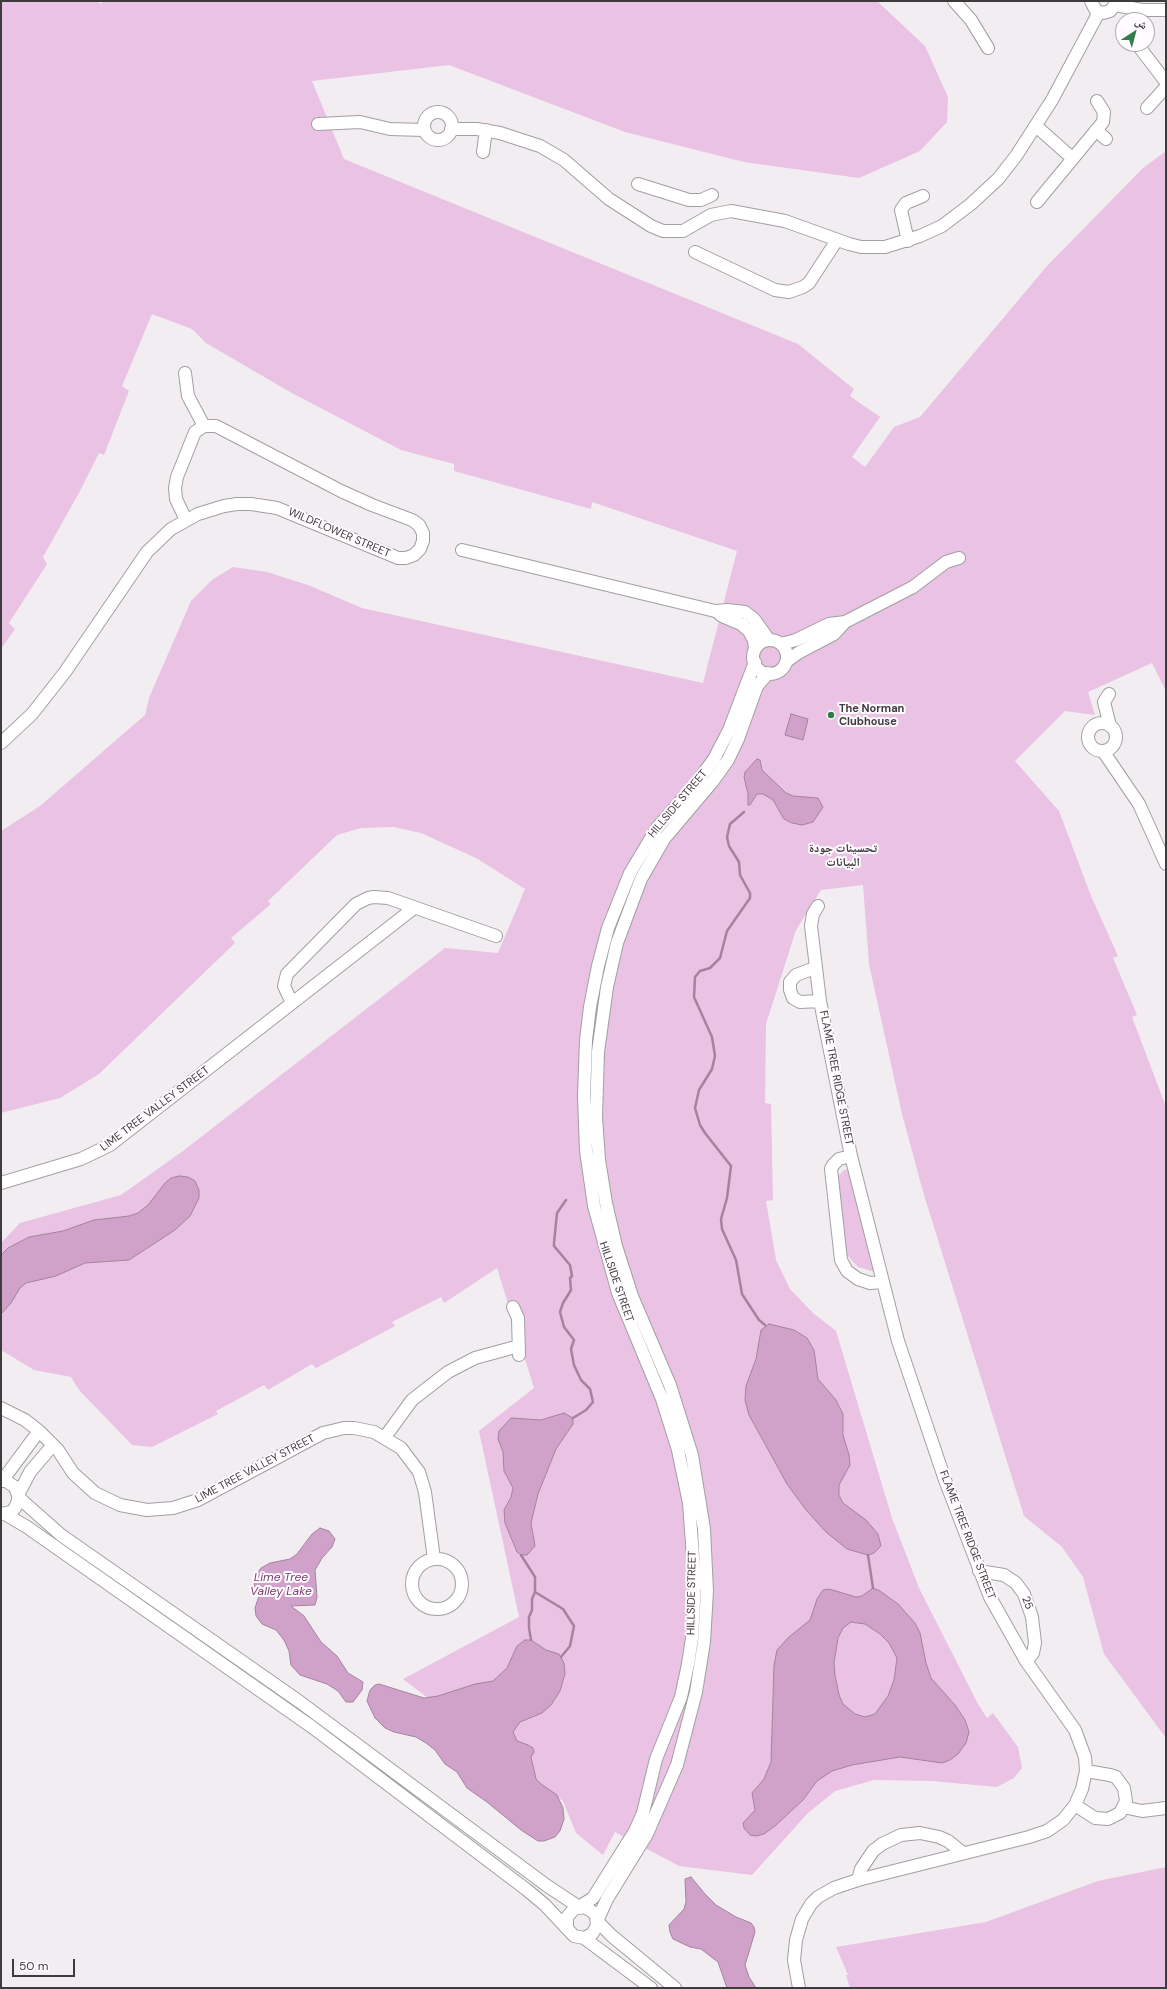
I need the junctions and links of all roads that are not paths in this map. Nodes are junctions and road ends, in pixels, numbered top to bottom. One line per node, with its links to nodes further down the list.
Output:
1 (1091, 1): 5 (street)
2 (959, 3): 8 (street)
3 (1115, 3): 5 (street); 6 (street)
4 (1166, 10): 7 (street)
5 (1099, 12): 15 (street)
6 (1134, 12)
7 (1155, 12)
8 (988, 48)
9 (1143, 52): 10 (street)
10 (1166, 82)
11 (1166, 87): 13 (street)
12 (1096, 101): 19 (street)
13 (1147, 108)
14 (318, 124): 17 (street)
15 (1036, 126): 22 (street); 30 (street)
16 (451, 129): 17 (street); 17 (street); 18 (street)
17 (424, 130)
18 (486, 130): 21 (street); 28 (street)
19 (1096, 130): 20 (street); 22 (street)
20 (1106, 139)
21 (483, 152)
22 (1072, 158): 27 (street)
23 (638, 184): 26 (street)
24 (712, 195): 26 (street)
25 (923, 196): 30 (street)
26 (695, 200): 28 (street)
27 (1037, 202)
28 (705, 219): 29 (street)
29 (837, 240): 30 (street); 31 (street)
30 (908, 241)
31 (695, 252)
32 (185, 372): 33 (street)
33 (204, 426): 34 (street); 34 (street, WILDFLOWER STREET)
34 (186, 520): 46 (street, WILDFLOWER STREET)
35 (462, 550): 37 (street)
36 (959, 558): 38 (street)
37 (741, 621): 39 (street); 40 (street, HILLSIDE STREET)
38 (845, 622): 39 (street); 41 (street, HILLSIDE STREET)
39 (775, 642): 40 (street); 41 (street)
40 (755, 649): 42 (street, HILLSIDE STREET)
41 (787, 660): 43 (street, HILLSIDE STREET)
42 (754, 662): 43 (street); 55 (street, HILLSIDE STREET)
43 (768, 673): 56 (street, HILLSIDE STREET)
44 (1109, 694): 45 (street)
45 (1110, 726): 47 (street); 47 (street)
46 (1, 743)
47 (1103, 751): 48 (street)
48 (1166, 864)
49 (818, 906): 52 (street, FLAME TREE RIDGE STREET)
50 (414, 908): 51 (street); 54 (street, LIME TREE VALLEY STREET); 54 (street)
51 (496, 936)
52 (815, 968): 53 (street, FLAME TREE RIDGE STREET); 53 (street, FLAME TREE RIDGE STREET)
53 (820, 1001): 57 (street, FLAME TREE RIDGE STREET)
54 (292, 1003): 58 (street, LIME TREE VALLEY STREET)
55 (590, 1007): 56 (street); 73 (street, HILLSIDE STREET)
56 (603, 1009): 74 (street, HILLSIDE STREET)
57 (851, 1156): 59 (street, FLAME TREE RIDGE STREET); 59 (street, FLAME TREE RIDGE STREET)
58 (1, 1183)
59 (882, 1282): 71 (street, FLAME TREE RIDGE STREET)
60 (513, 1307): 63 (street)
61 (1, 1408): 62 (street, LIME TREE VALLEY STREET)
62 (39, 1431): 64 (street, LIME TREE VALLEY STREET); 65 (street)
63 (385, 1437): 64 (street, LIME TREE VALLEY STREET); 70 (street, LIME TREE VALLEY STREET)
64 (53, 1445): 66 (street)
65 (26, 1450): 66 (street); 67 (street)
66 (39, 1463): 68 (street)
67 (2, 1481): 68 (street)
68 (20, 1493): 69 (street); 81 (street)
69 (3, 1514): 83 (street)
70 (434, 1559): 70 (street)
71 (979, 1571): 72 (street, FLAME TREE RIDGE STREET); 72 (street, 25)
72 (1026, 1661): 75 (street, FLAME TREE RIDGE STREET)
73 (656, 1759): 74 (street); 81 (street, HILLSIDE STREET)
74 (677, 1766): 82 (street, HILLSIDE STREET)
75 (1086, 1771): 76 (street, FLAME TREE RIDGE STREET); 77 (street)
76 (1075, 1805): 77 (street); 79 (street, FLAME TREE RIDGE STREET)
77 (1123, 1807): 78 (street)
78 (1166, 1808)
79 (963, 1853): 80 (street, FLAME TREE RIDGE STREET); 80 (street)
80 (858, 1880): 87 (street, FLAME TREE RIDGE STREET)
81 (579, 1907): 82 (street); 83 (street)
82 (597, 1921): 84 (street); 86 (street)
83 (567, 1928): 84 (street)
84 (584, 1938): 85 (street)
85 (651, 1988)
86 (675, 1988)
87 (799, 1988)

